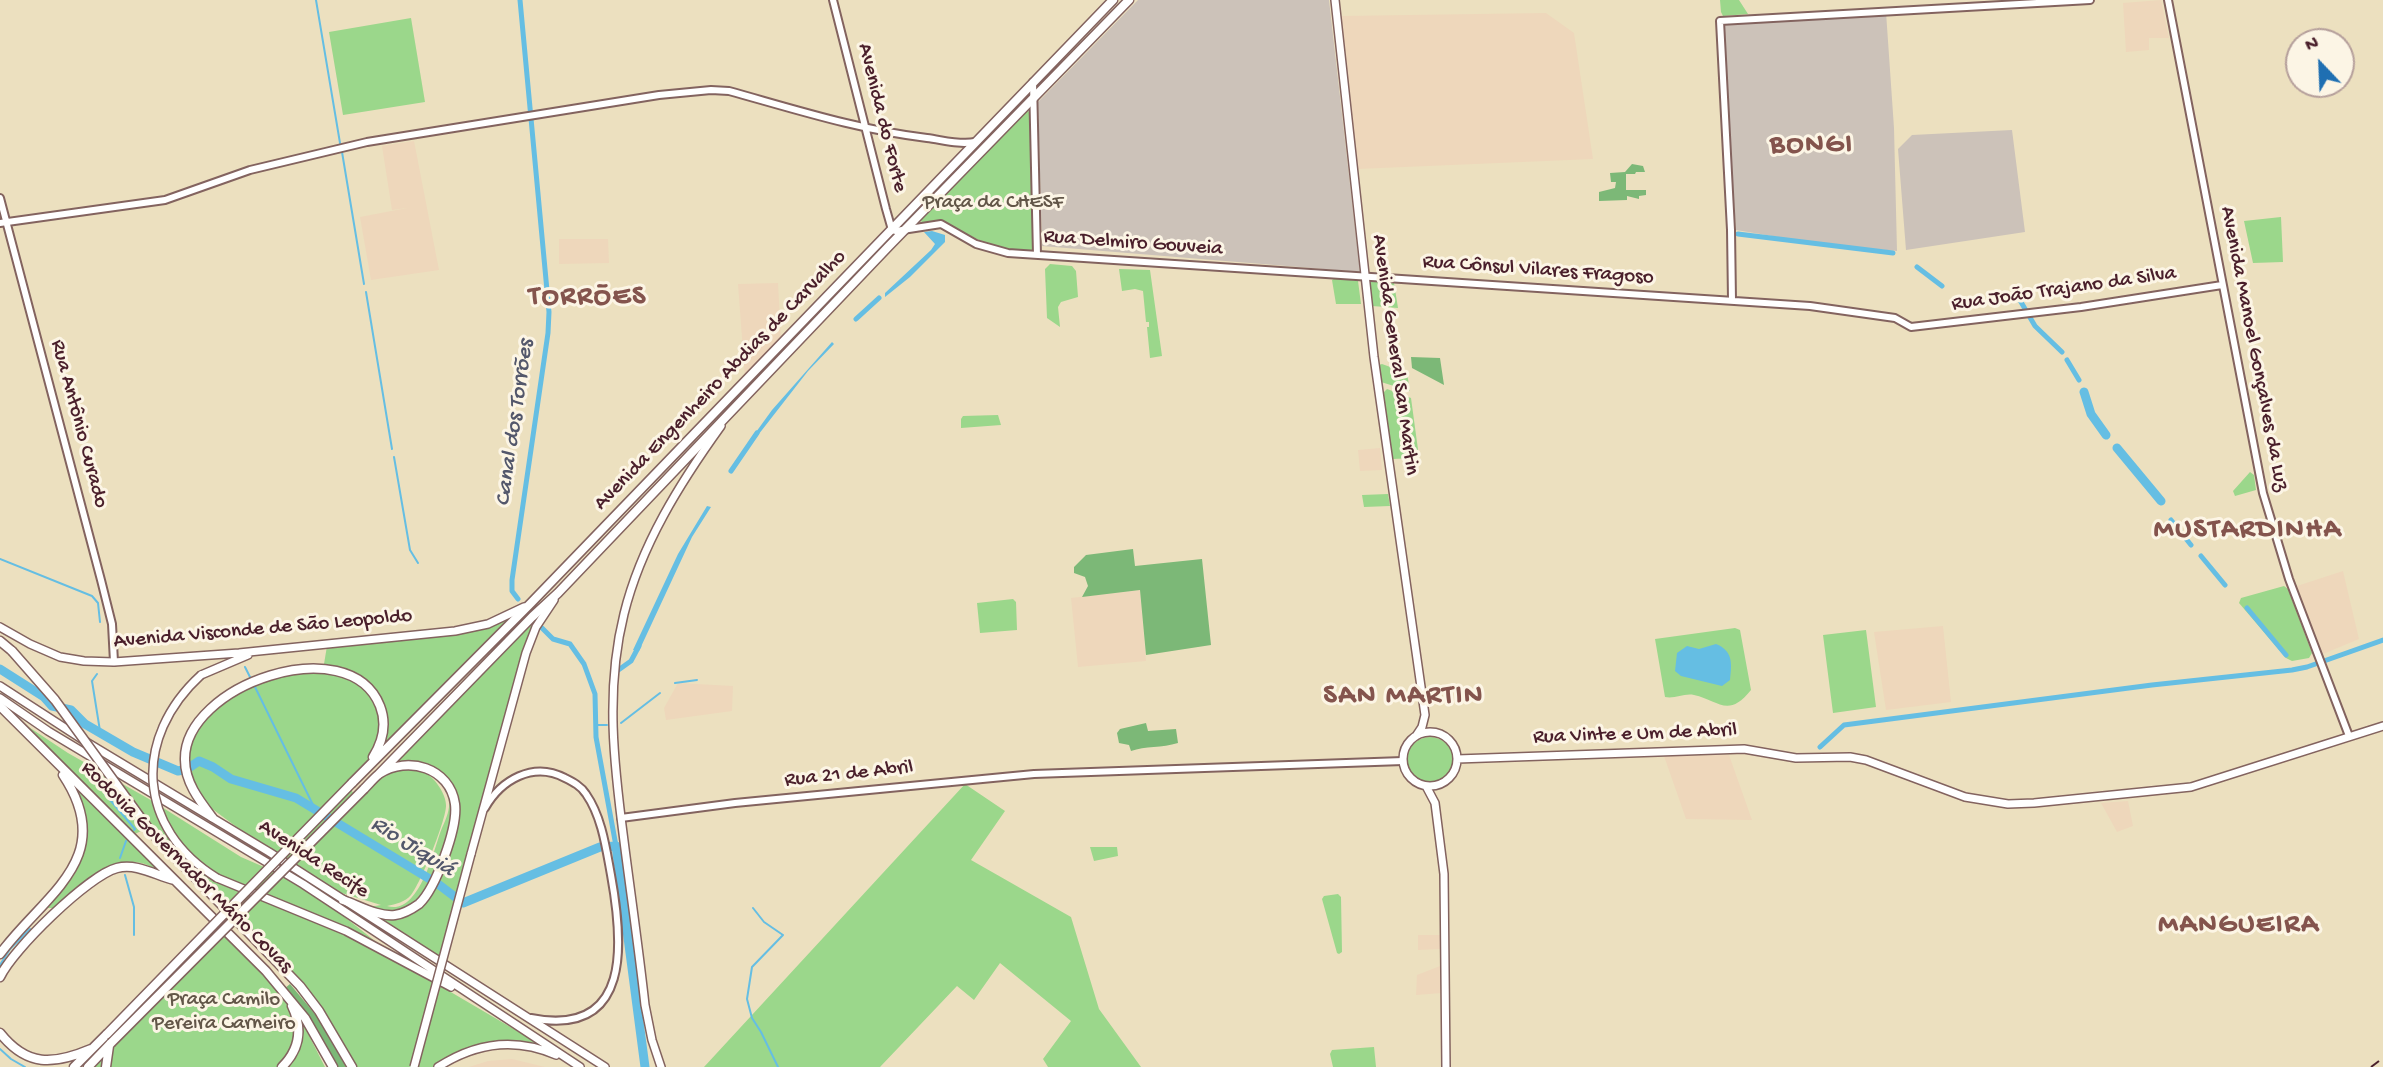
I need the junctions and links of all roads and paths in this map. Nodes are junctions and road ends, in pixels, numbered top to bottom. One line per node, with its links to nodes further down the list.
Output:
1 (833, 0): 10 (street, Avenida do Forte)
2 (1113, 0): 7 (highway, Avenida Engenheiro Abdias de Carvalho)
3 (1129, 0): 9 (highway, Avenida Engenheiro Abdias de Carvalho)
4 (1335, 0): 17 (main road, Avenida General San Martin)
5 (2090, 0): 19 (street)
6 (2168, 0): 18 (street, Avenida Manoel Gonçalves da Luz)
7 (1033, 81): 8 (highway, Avenida Engenheiro Abdias de Carvalho); 9 (street)
8 (1024, 91): 9 (street); 11 (highway, Avenida Engenheiro Abdias de Carvalho)
9 (1033, 98): 15 (highway, Avenida Engenheiro Abdias de Carvalho); 16 (street)
10 (865, 128): 11 (street); 13 (street); 14 (street, Avenida do Forte)
11 (975, 142): 14 (highway, Avenida Engenheiro Abdias de Carvalho)
12 (0, 198): 13 (street, Rua Antônio Curado)
13 (3, 222): 27 (street, Rua Antônio Curado)
14 (892, 230): 15 (street); 23 (highway, Avenida Engenheiro Abdias de Carvalho)
15 (906, 230): 16 (street, Rua Delmiro Gouveia); 21 (highway, Avenida Engenheiro Abdias de Carvalho)
16 (1037, 255): 17 (street, Rua Delmiro Gouveia)
17 (1364, 277): 19 (street, Rua Cônsul Vilares Fragoso); 31 (main road, Avenida General San Martin)
18 (2222, 285): 20 (street, Rua João Trajano da Silva); 35 (street, Avenida Manoel Gonçalves da Luz)
19 (1732, 300): 20 (street, Rua Cônsul Vilares Fragoso)
20 (1911, 327)
21 (736, 406): 22 (highway, Avenida Engenheiro Abdias de Carvalho); 46 (main road)
22 (558, 593): 39 (highway, Avenida Engenheiro Abdias de Carvalho); 45 (main road, Avenida Engenheiro Abdias de Carvalho)
23 (531, 603): 26 (main road, Avenida Visconde de São Leopoldo); 40 (highway, Avenida Engenheiro Abdias de Carvalho)
24 (0, 627): 27 (main road, Avenida Visconde de São Leopoldo)
25 (0, 641): 63 (highway, Rodovia Governador Mário Covas, bridge)
26 (259, 651): 27 (main road, Avenida Visconde de São Leopoldo); 54 (main road, bridge)
27 (114, 662)
28 (0, 686): 44 (main road, Avenida Recife)
29 (0, 698): 54 (main road, Avenida Recife)
30 (0, 705): 37 (highway, Rodovia Governador Mário Covas)
31 (1425, 715): 33 (main road, Avenida General San Martin); 34 (main road)
32 (2383, 726): 35 (main road, Rua Vinte e Um de Abril)
33 (1435, 732): 34 (main road); 36 (main road)
34 (1416, 736): 38 (main road)
35 (2348, 736): 36 (main road, Rua Vinte e Um de Abril)
36 (1457, 759): 41 (main road)
37 (54, 761): 47 (highway, Rodovia Governador Mário Covas); 49 (highway)
38 (1402, 761): 42 (main road); 46 (street, Rua 21 de Abril)
39 (378, 775): 48 (highway); 55 (highway, Avenida Engenheiro Abdias de Carvalho, bridge)
40 (359, 776): 44 (highway); 56 (highway, Avenida Engenheiro Abdias de Carvalho, bridge)
41 (1443, 783): 42 (main road); 43 (main road)
42 (1426, 786): 43 (main road)
43 (1435, 803): 68 (main road)
44 (212, 817): 48 (main road, Avenida Recife)
45 (480, 817): 52 (street); 64 (main road, Avenida Engenheiro Abdias de Carvalho, bridge)
46 (621, 818): 67 (main road)
47 (176, 880): 50 (highway); 51 (highway, Rodovia Governador Mário Covas)
48 (343, 900): 52 (main road, Avenida Recife)
49 (0, 954)
50 (0, 976)
51 (286, 994): 61 (highway); 62 (highway, Rodovia Governador Mário Covas)
52 (526, 1017): 66 (main road, Avenida Recife)
53 (0, 1033): 56 (highway)
54 (531, 1035): 57 (main road, Avenida Recife)
55 (110, 1044): 59 (highway, Avenida Engenheiro Abdias de Carvalho); 60 (highway)
56 (91, 1049): 58 (highway, Avenida Engenheiro Abdias de Carvalho)
57 (576, 1065): 65 (main road)
58 (74, 1067)
59 (88, 1067)
60 (106, 1067)
61 (282, 1067)
62 (333, 1067)
63 (352, 1067)
64 (414, 1067)
65 (438, 1067)
66 (606, 1067)
67 (662, 1067)
68 (1446, 1067)

